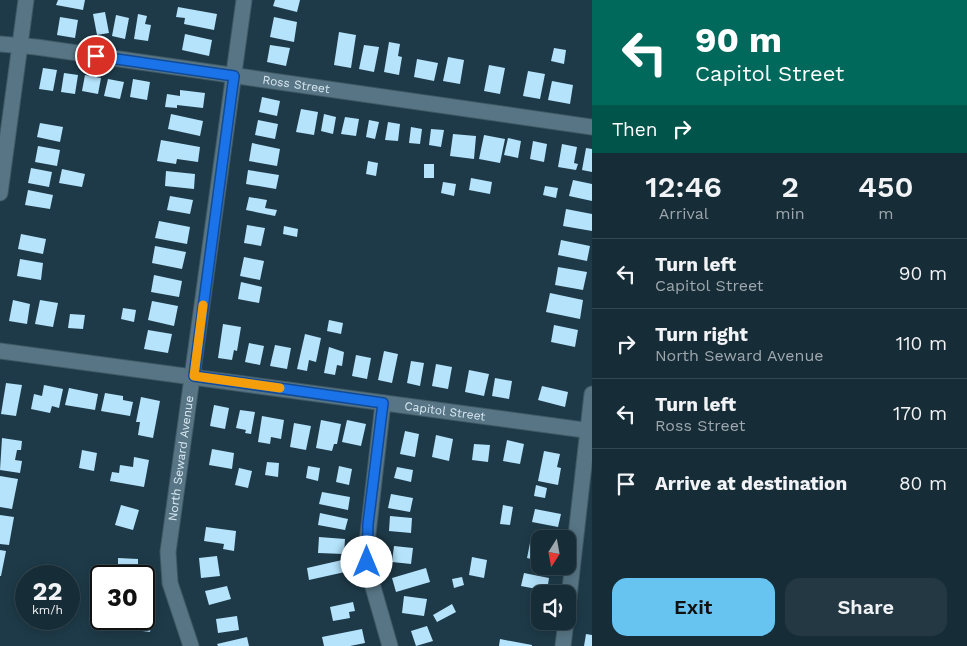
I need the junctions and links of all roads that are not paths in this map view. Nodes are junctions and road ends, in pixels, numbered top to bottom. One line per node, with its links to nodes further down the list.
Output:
1 (26, 0): 4 (street)
2 (244, 0): 5 (street, North Seward Avenue)
3 (0, 44): 4 (street, Ross Street)
4 (20, 46): 5 (street, Ross Street); 7 (street)
5 (234, 76): 6 (street, Ross Street); 9 (street, North Seward Avenue)
6 (592, 127)
7 (0, 193)
8 (0, 351): 9 (street, Capitol Street)
9 (194, 376): 11 (street, Capitol Street); 15 (street, North Seward Avenue)
10 (592, 394): 12 (street)
11 (383, 403): 12 (street, Capitol Street); 16 (street)
12 (590, 431): 13 (street)
13 (571, 585)
14 (565, 630): 17 (street)
15 (191, 646)
16 (390, 646)
17 (563, 646)

